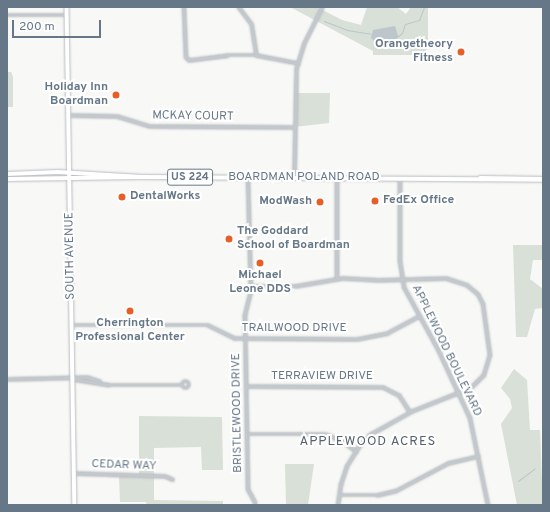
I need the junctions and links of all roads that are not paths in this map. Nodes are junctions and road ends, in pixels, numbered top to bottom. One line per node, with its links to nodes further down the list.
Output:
1 (67, 7): 6 (main road, SOUTH AVENUE)
2 (184, 7): 7 (street)
3 (238, 7): 7 (street)
4 (322, 7): 8 (street)
5 (7, 15): 6 (street)
6 (67, 15): 9 (main road, SOUTH AVENUE)
7 (256, 55): 8 (street)
8 (298, 63): 10 (street)
9 (69, 115): 10 (street, MCKAY COURT); 11 (main road, SOUTH AVENUE)
10 (294, 127): 15 (street)
11 (70, 173): 12 (main road, BOARDMAN POLAND ROAD / US 224); 13 (main road, BOARDMAN POLAND ROAD / US 224); 18 (main road, SOUTH AVENUE)
12 (7, 174)
13 (142, 177): 14 (main road, BOARDMAN POLAND ROAD / US 224); 18 (main road, BOARDMAN POLAND ROAD / US 224)
14 (248, 178): 15 (main road, BOARDMAN POLAND ROAD / US 224); 23 (street, BRISTLEWOOD DRIVE)
15 (294, 178): 16 (main road, BOARDMAN POLAND ROAD / US 224)
16 (337, 178): 19 (main road, BOARDMAN POLAND ROAD / US 224); 21 (street)
17 (7, 179): 18 (main road, BOARDMAN POLAND ROAD / US 224)
18 (70, 179): 25 (main road, SOUTH AVENUE)
19 (400, 179): 20 (main road, BOARDMAN POLAND ROAD / US 224); 22 (street, APPLEWOOD BOULEVARD)
20 (543, 180)
21 (337, 278): 22 (street); 23 (street)
22 (402, 278): 24 (street, APPLEWOOD BOULEVARD); 31 (street)
23 (251, 286): 26 (street, BRISTLEWOOD DRIVE)
24 (419, 316): 26 (street, TRAILWOOD DRIVE); 31 (street, APPLEWOOD BOULEVARD)
25 (71, 325): 26 (street, TRAILWOOD DRIVE); 28 (main road, SOUTH AVENUE)
26 (246, 338): 30 (street, BRISTLEWOOD DRIVE)
27 (7, 379): 28 (street)
28 (73, 379): 29 (street); 36 (main road, SOUTH AVENUE)
29 (182, 385)
30 (247, 386): 32 (street, TERRAVIEW DRIVE); 33 (street, BRISTLEWOOD DRIVE)
31 (459, 393): 32 (street); 35 (street, APPLEWOOD BOULEVARD)
32 (410, 412): 34 (street)
33 (248, 434): 34 (street); 39 (street, BRISTLEWOOD DRIVE)
34 (356, 451): 38 (street)
35 (478, 456): 38 (street); 42 (street, APPLEWOOD BOULEVARD)
36 (74, 473): 37 (street, CEDAR WAY); 40 (main road, SOUTH AVENUE)
37 (172, 480)
38 (339, 495): 41 (street)
39 (255, 502)
40 (75, 505)
41 (338, 505)
42 (488, 505)

